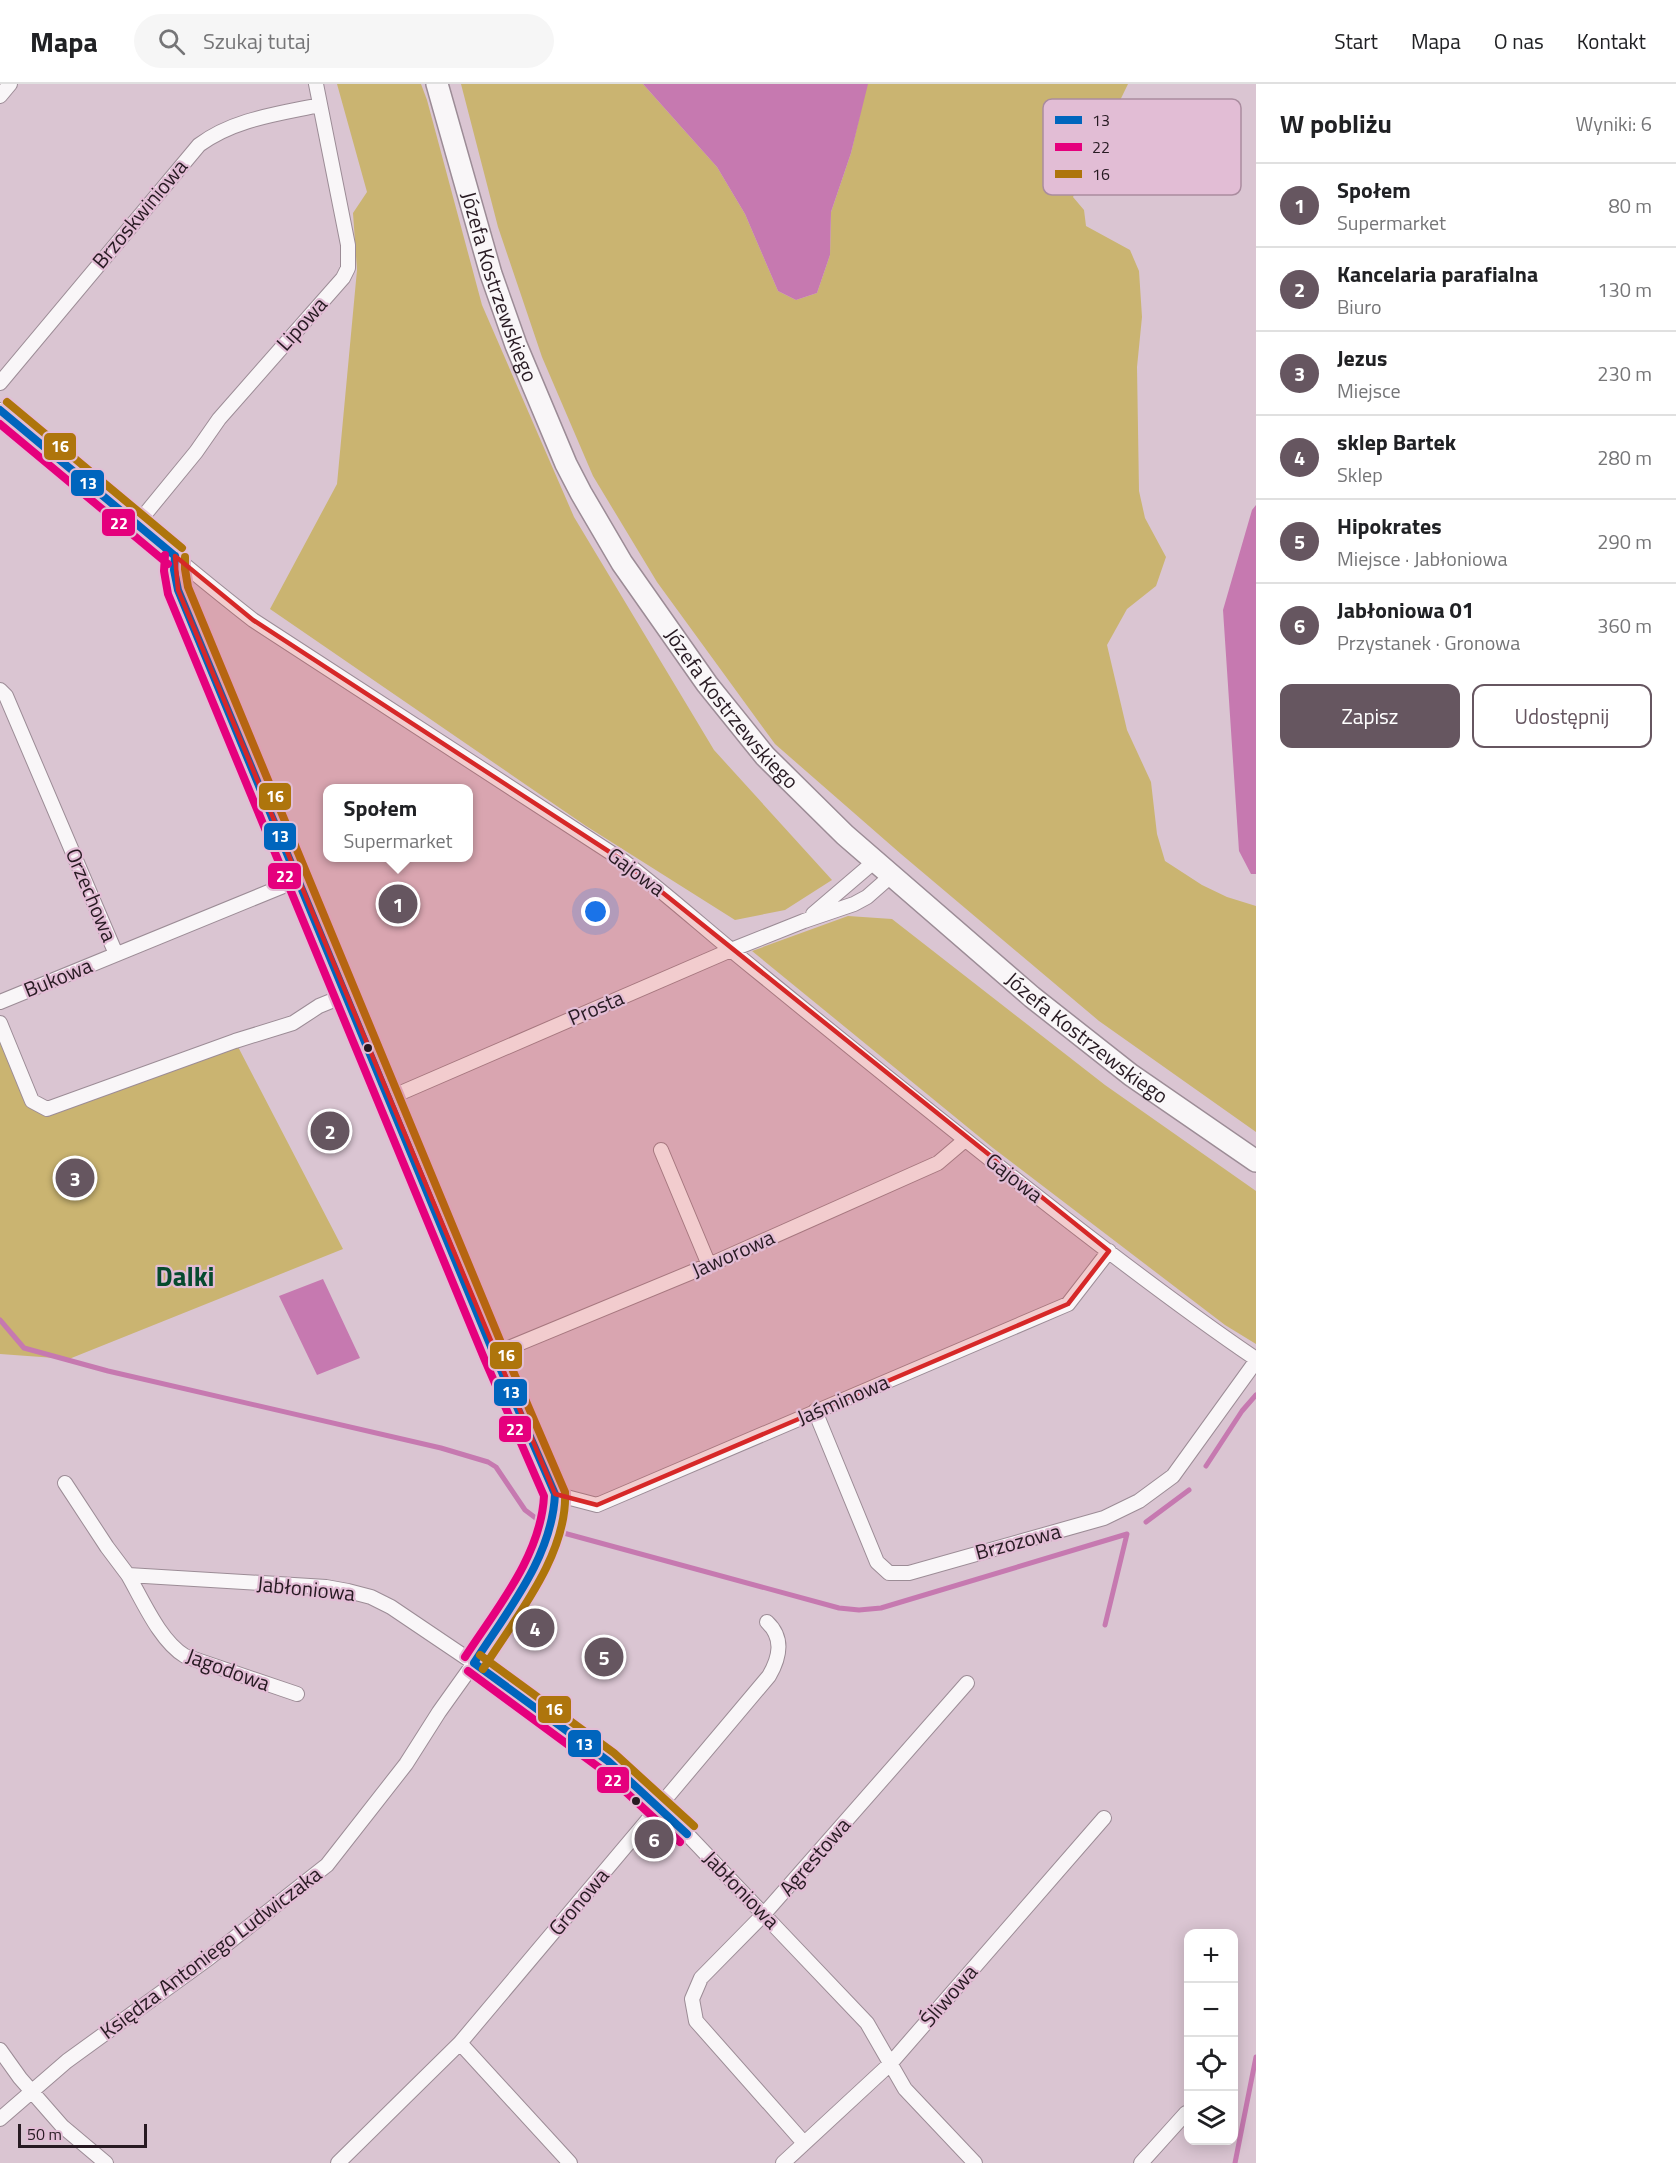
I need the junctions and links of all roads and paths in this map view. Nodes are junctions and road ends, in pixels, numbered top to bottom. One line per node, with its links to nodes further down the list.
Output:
1 (10, 84): 4 (street)
2 (316, 84): 5 (street, Lipowa)
3 (437, 84): 11 (main road, Józefa Kostrzewskiego)
4 (0, 96)
5 (320, 105): 6 (street, Brzoskwiniowa); 8 (street, Lipowa)
6 (0, 383)
7 (0, 410): 8 (street, Gajowa)
8 (137, 524): 9 (street, Gajowa)
9 (175, 556): 13 (street, Księdza Antoniego Ludwiczaka); 15 (street, Gajowa)
10 (0, 690): 16 (street, Orzechowa)
11 (875, 861): 12 (main road, Józefa Kostrzewskiego); 14 (street, Prosta)
12 (892, 875): 14 (street, Prosta); 23 (main road, Józefa Kostrzewskiego)
13 (298, 880): 16 (street, Orzechowa); 17 (street, Księdza Antoniego Ludwiczaka)
14 (804, 921): 15 (street, Prosta)
15 (731, 950): 20 (street, Prosta); 21 (street, Gajowa)
16 (116, 954): 18 (street, Bukowa)
17 (346, 995): 19 (street); 20 (street, Księdza Antoniego Ludwiczaka)
18 (0, 1002)
19 (0, 1023)
20 (389, 1098): 26 (street, Księdza Antoniego Ludwiczaka)
21 (965, 1140): 24 (street, Gajowa); 25 (street, Jaworowa)
22 (661, 1150): 25 (street)
23 (1256, 1161)
24 (1109, 1251): 27 (street, Gajowa); 28 (street, Jaśminowa)
25 (709, 1265): 26 (street, Jaworowa)
26 (494, 1354): 30 (street, Księdza Antoniego Ludwiczaka)
27 (1256, 1360): 28 (street, Brzozowa)
28 (815, 1412): 30 (street, Jaśminowa)
29 (65, 1483): 31 (street)
30 (555, 1494): 33 (street, Księdza Antoniego Ludwiczaka)
31 (128, 1575): 33 (street, Jabłoniowa); 35 (street, Jagodowa)
32 (767, 1622): 36 (street, Gronowa)
33 (474, 1663): 36 (street, Jabłoniowa); 42 (street, Księdza Antoniego Ludwiczaka)
34 (967, 1683): 38 (street, Agrestowa)
35 (297, 1694)
36 (658, 1808): 38 (street, Jabłoniowa); 39 (street, Gronowa)
37 (1104, 1818): 41 (street, Śliwowa)
38 (764, 1914): 41 (street, Jabłoniowa); 45 (street, Agrestowa)
39 (460, 2043): 47 (street, Gronowa); 48 (street)
40 (0, 2050): 42 (street)
41 (890, 2064): 45 (street, Śliwowa); 50 (street, Jabłoniowa)
42 (31, 2090): 44 (street, Księdza Antoniego Ludwiczaka); 46 (street)
43 (1184, 2115): 51 (street)
44 (0, 2119)
45 (804, 2144): 49 (street, Śliwowa)
46 (106, 2163)
47 (338, 2163)
48 (570, 2163)
49 (783, 2163)
50 (975, 2163)
51 (1141, 2163)

